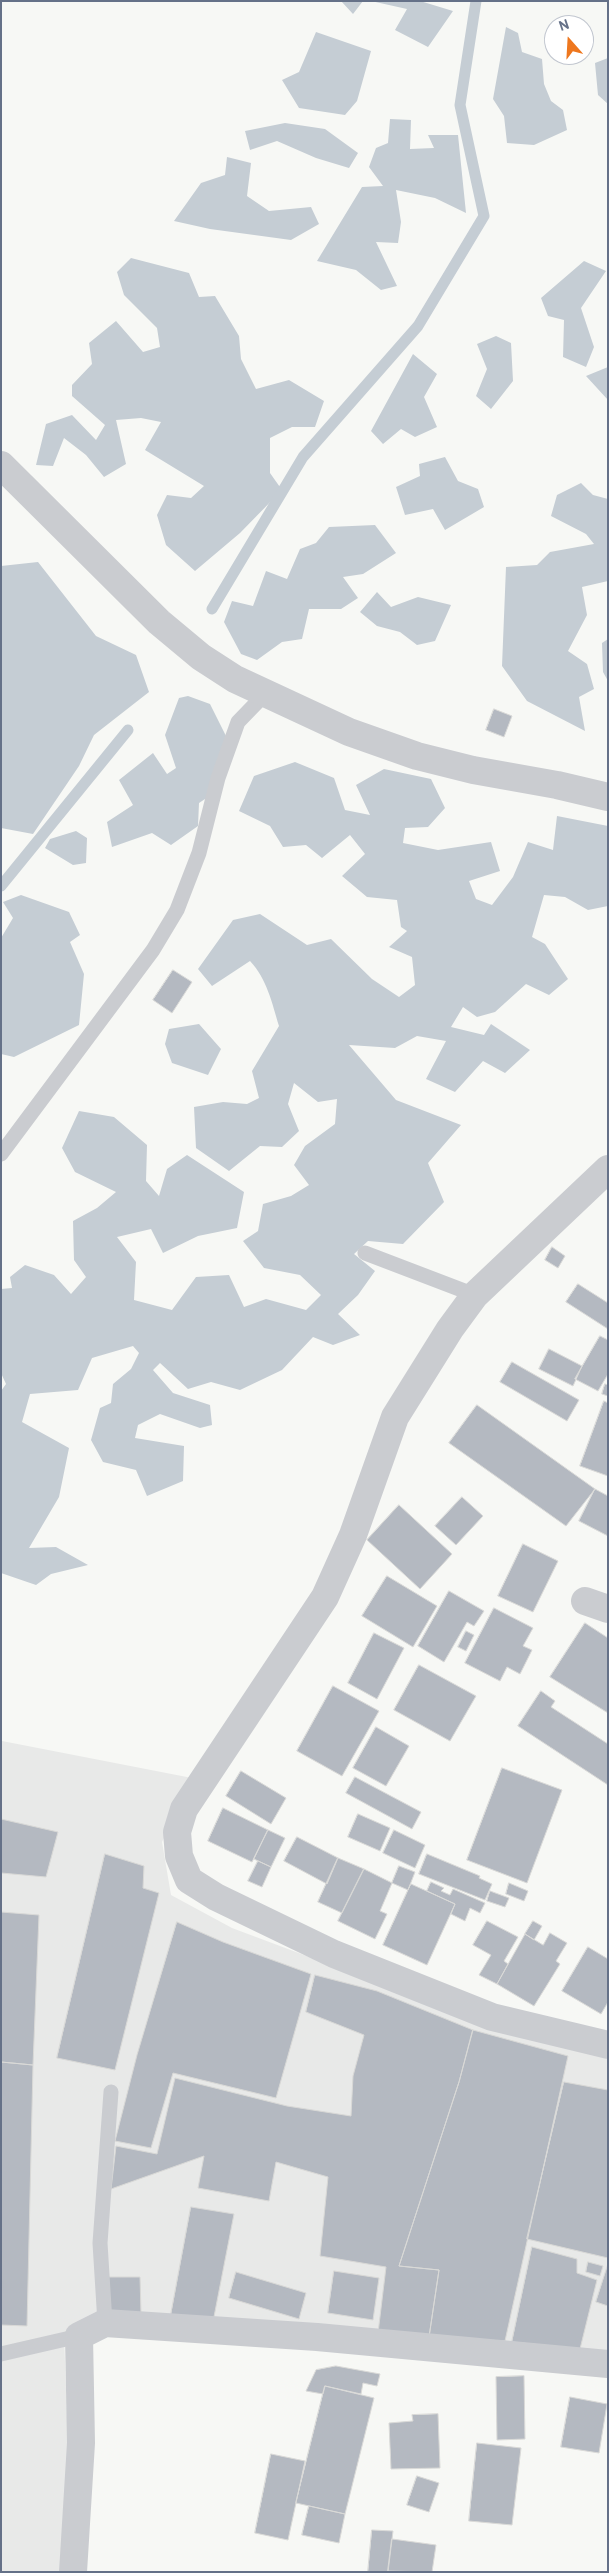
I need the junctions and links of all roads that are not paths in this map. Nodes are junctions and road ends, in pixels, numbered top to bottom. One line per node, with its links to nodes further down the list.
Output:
1 (1, 465): 2 (street)
2 (267, 692): 3 (street); 4 (lane)
3 (608, 797)
4 (1, 1154)
5 (608, 1169): 7 (street)
6 (365, 1253): 7 (lane)
7 (475, 1294): 8 (street)
8 (608, 2045)
9 (111, 2092): 10 (lane)
10 (105, 2323): 11 (street); 13 (street)
11 (79, 2336): 12 (lane); 14 (street)
12 (1, 2354)
13 (608, 2364)
14 (73, 2572)

